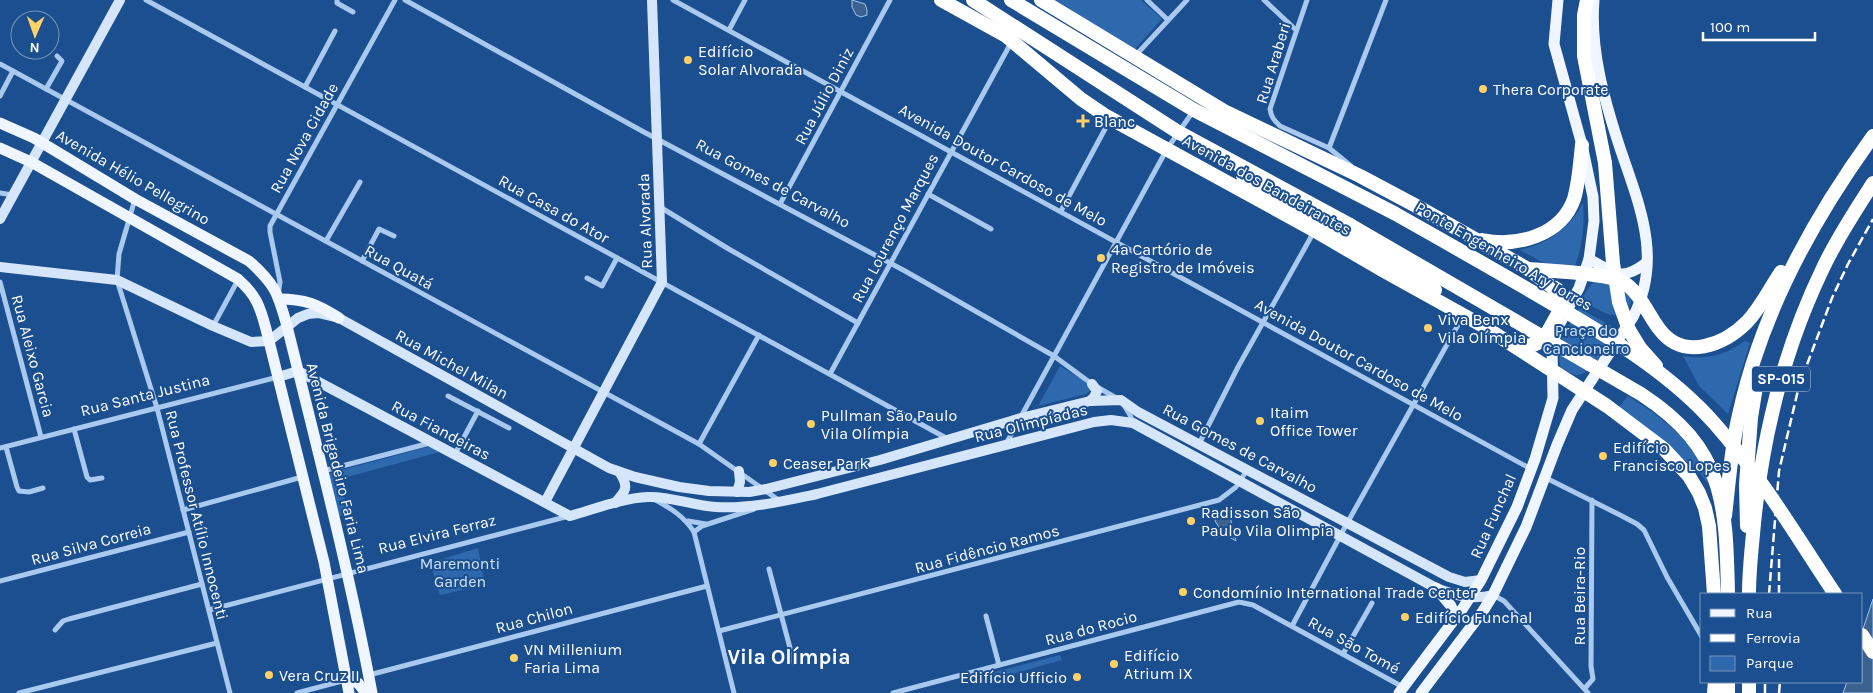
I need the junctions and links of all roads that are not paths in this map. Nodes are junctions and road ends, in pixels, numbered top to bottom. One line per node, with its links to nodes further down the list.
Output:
1 (120, 0): 36 (street)
2 (146, 0): 32 (street, Rua Casa do Ator)
3 (337, 0): 22 (street)
4 (395, 0): 38 (street, Rua Nova Cidade)
5 (405, 0): 45 (street, Rua Gomes de Carvalho)
6 (652, 0): 45 (street, Rua Alvorada)
7 (673, 0): 24 (street, Avenida Doutor Cardoso de Melo)
8 (745, 0): 24 (street)
9 (890, 0): 34 (street, Rua Júlio Diniz)
10 (941, 0): 27 (highway, Avenida dos Bandeirantes)
11 (973, 0): 43 (highway, Avenida dos Bandeirantes)
12 (1011, 0): 39 (highway, Avenida dos Bandeirantes)
13 (1041, 0): 28 (highway)
14 (1147, 0): 23 (street)
15 (1187, 0): 23 (street)
16 (1264, 0): 25 (street)
17 (1307, 0): 25 (street, Rua Araberi)
18 (1386, 0): 50 (street)
19 (1558, 0): 48 (main road, Rua Funchal)
20 (1587, 0): 108 (highway, bridge)
21 (1594, 0): 80 (main road)
22 (353, 12)
23 (1168, 20): 28 (street)
24 (729, 30): 34 (street, Avenida Doutor Cardoso de Melo)
25 (1296, 30): 50 (street, Rua Araberi)
26 (335, 32): 32 (street)
27 (1012, 41): 51 (highway, Avenida dos Bandeirantes); 52 (street, Rua Lourenço Marques)
28 (1134, 56): 37 (highway)
29 (60, 59): 33 (street)
30 (0, 64): 31 (street, Rua Quatá)
31 (14, 71): 33 (street, Rua Quatá); 35 (street)
32 (305, 87): 38 (street, Rua Casa do Ator)
33 (46, 89): 36 (street, Rua Quatá)
34 (840, 91): 52 (street, Avenida Doutor Cardoso de Melo); 61 (street, Rua Júlio Diniz)
35 (0, 96)
36 (65, 99): 46 (street); 65 (street, Rua Quatá)
37 (1202, 99): 39 (street); 40 (highway)
38 (337, 104): 65 (street, Rua Nova Cidade); 76 (street, Rua Casa do Ator)
39 (1194, 110): 43 (street); 63 (highway, Avenida dos Bandeirantes)
40 (1224, 111): 54 (highway); 63 (highway)
41 (0, 122): 46 (main road, Avenida Hélio Pellegrino)
42 (1105, 129): 64 (street)
43 (1178, 132): 47 (highway, Avenida dos Bandeirantes); 51 (street)
44 (1873, 136): 73 (highway)
45 (657, 138): 61 (street, Rua Gomes de Carvalho); 62 (street, Rua Alvorada)
46 (41, 143): 53 (street); 60 (main road, Avenida Hélio Pellegrino)
47 (1200, 144): 98 (highway); 168 (highway, bridge)
48 (1582, 145): 71 (highway); 77 (main road, Rua Funchal)
49 (0, 148): 53 (main road)
50 (1328, 148): 54 (street, Rua Araberi)
51 (1167, 149): 70 (highway, Avenida dos Bandeirantes); 75 (street)
52 (951, 151): 58 (street, Rua Lourenço Marques); 64 (street, Avenida Doutor Cardoso de Melo)
53 (31, 162): 59 (street); 68 (main road)
54 (1360, 176): 71 (highway)
55 (360, 182): 74 (street)
56 (1873, 183): 157 (highway, SP-015)
57 (0, 193): 59 (street)
58 (928, 194): 69 (street); 81 (street, Rua Lourenço Marques)
59 (13, 195): 67 (street)
60 (135, 199): 68 (street, Rua Professor Atílio Innocenti); 78 (main road, Avenida Hélio Pellegrino)
61 (780, 204): 81 (street, Rua Gomes de Carvalho)
62 (659, 206): 89 (street, Rua Alvorada); 95 (street)
63 (1380, 206): 66 (highway, Avenida dos Bandeirantes)
64 (1061, 211): 75 (street, Avenida Doutor Cardoso de Melo)
65 (276, 214): 74 (street, Rua Quatá); 90 (street, Rua Nova Cidade)
66 (1394, 214): 108 (highway, Ponte Engenheiro Ary Torres, bridge)
67 (0, 219)
68 (130, 219): 86 (main road); 87 (street, Rua Professor Atílio Innocenti)
69 (991, 229)
70 (1312, 229): 92 (highway, Avenida dos Bandeirantes); 94 (street)
71 (1460, 231): 83 (highway)
72 (394, 236): 79 (street)
73 (1806, 237): 91 (highway); 99 (highway)
74 (326, 241): 79 (street, Rua Quatá)
75 (1116, 241): 94 (street, Avenida Doutor Cardoso de Melo); 103 (street)
76 (617, 258): 85 (street); 89 (street, Rua Casa do Ator)
77 (1589, 259): 80 (main road); 84 (main road, Rua Funchal)
78 (249, 261): 90 (main road, Avenida Brigadeiro Faria Lima)
79 (362, 261): 111 (street, Rua Quatá)
80 (1646, 263): 91 (main road)
81 (890, 264): 95 (street, Rua Lourenço Marques); 103 (street, Rua Gomes de Carvalho)
82 (0, 267): 87 (street)
83 (1528, 269): 84 (highway); 102 (highway)
84 (1584, 275): 91 (highway); 104 (main road, Rua Funchal)
85 (587, 278)
86 (238, 279): 96 (street); 101 (main road)
87 (117, 280): 96 (street); 116 (street, Rua Professor Atílio Innocenti)
88 (0, 282): 122 (street, Rua Aleixo Garcia)
89 (662, 282): 100 (street, Rua Casa do Ator); 111 (street, Rua Alvorada)
90 (278, 297): 93 (main road); 97 (main road, Avenida Brigadeiro Faria Lima)
91 (1641, 302): 110 (main road, Rua Funchal)
92 (1463, 316): 98 (highway, Avenida dos Bandeirantes); 115 (street)
93 (339, 318): 97 (street, Rua Michel Milan); 129 (street, Rua Michel Milan)
94 (1263, 322): 115 (street, Avenida Doutor Cardoso de Melo); 126 (street)
95 (858, 323): 106 (street, Rua Lourenço Marques)
96 (213, 326): 101 (street)
97 (287, 326): 101 (street, Rua Michel Milan); 105 (main road, Avenida Brigadeiro Faria Lima)
98 (1483, 326): 102 (highway, Avenida dos Bandeirantes)
99 (1766, 326): 157 (highway); 167 (highway)
100 (759, 335): 106 (street, Rua Casa do Ator); 125 (street)
101 (269, 341): 107 (main road)
102 (1511, 343): 104 (highway, Avenida dos Bandeirantes)
103 (1054, 356): 109 (street, Rua Gomes de Carvalho); 118 (street)
104 (1553, 370): 110 (highway, Avenida dos Bandeirantes); 132 (main road, Rua Funchal)
105 (298, 371): 107 (street, Rua Santa Justina); 124 (street, Rua Fiandeiras); 133 (main road, Avenida Brigadeiro Faria Lima)
106 (830, 374): 123 (street, Rua Casa do Ator)
107 (278, 377): 116 (street, Rua Santa Justina); 136 (main road)
108 (1669, 380): 170 (highway, Ponte Engenheiro Ary Torres, bridge)
109 (1092, 384): 113 (street, Rua Gomes de Carvalho); 114 (street)
110 (1584, 390): 138 (main road, Rua Funchal); 166 (highway, Avenida dos Bandeirantes)
111 (603, 392): 125 (street, Rua Quatá); 129 (street, Rua Alvorada)
112 (448, 396): 117 (street)
113 (1121, 400): 114 (street, Rua Olimpíadas); 119 (street); 126 (street, Rua Gomes de Carvalho)
114 (1090, 401): 118 (street, Rua Olimpíadas)
115 (1413, 404): 132 (street, Avenida Doutor Cardoso de Melo); 152 (street)
116 (157, 408): 121 (street, Rua Santa Justina); 149 (street, Rua Professor Atílio Innocenti)
117 (478, 411): 120 (street); 130 (street)
118 (1021, 418): 123 (street, Rua Olimpíadas); 127 (street)
119 (1133, 423): 127 (street, Rua Olimpíadas); 139 (street, Rua Gomes de Carvalho)
120 (509, 428)
121 (74, 429): 122 (street, Rua Santa Justina); 137 (street)
122 (41, 437): 128 (street, Rua Santa Justina)
123 (949, 439): 141 (street, Rua Olimpíadas)
124 (433, 442): 130 (street, Rua Fiandeiras); 133 (street)
125 (699, 444): 134 (street, Rua Quatá)
126 (1199, 444): 131 (street, Rua Gomes de Carvalho)
127 (1005, 445): 145 (street, Rua Olimpíadas)
128 (3, 447): 140 (street)
129 (574, 448): 135 (street, Rua Michel Milan); 146 (street, Rua Alvorada)
130 (455, 454): 146 (street, Rua Fiandeiras)
131 (1247, 469): 139 (street, Rua Fidêncio Ramos); 152 (street, Rua Gomes de Carvalho)
132 (1532, 469): 161 (main road, Rua Funchal)
133 (323, 471): 159 (main road, Avenida Brigadeiro Faria Lima)
134 (739, 471): 141 (street, Rua Quatá); 142 (street)
135 (620, 473): 142 (street, Rua Olimpíadas); 148 (street)
136 (303, 476): 149 (street); 160 (main road)
137 (102, 478)
138 (1546, 478): 144 (street); 171 (main road, Rua Funchal)
139 (1240, 481): 156 (street, Rua Gomes de Carvalho); 175 (street, Rua Fidêncio Ramos)
140 (43, 488)
141 (766, 489): 142 (street, Rua Olimpíadas); 145 (street, Rua Quatá)
142 (737, 492)
143 (649, 496): 147 (street, Rua Olimpíadas); 148 (street, Rua Olimpíadas); 151 (street)
144 (1592, 500): 181 (street); 192 (street, Rua Beira-Rio)
145 (781, 501): 147 (street, Rua Olimpíadas)
146 (545, 502): 150 (street, Rua Fiandeiras)
147 (767, 503): 153 (street)
148 (614, 504): 150 (street, Rua Elvira Ferraz)
149 (183, 510): 154 (street, Rua Professor Atílio Innocenti)
150 (570, 516): 159 (street, Rua Elvira Ferraz)
151 (687, 521): 153 (street); 155 (street)
152 (1348, 522): 156 (street); 161 (street, Rua Gomes de Carvalho)
153 (711, 523): 155 (street)
154 (189, 532): 162 (street, Rua Silva Correia); 163 (street, Rua Professor Atílio Innocenti)
155 (694, 532): 164 (street)
156 (1340, 536): 165 (street, Rua Gomes de Carvalho); 178 (street)
157 (1752, 547): 169 (highway, SP-015)
158 (769, 569): 175 (street)
159 (347, 573): 160 (street, Rua Elvira Ferraz); 188 (main road, Avenida Brigadeiro Faria Lima)
160 (327, 578): 174 (street, Rua Elvira Ferraz); 189 (main road)
161 (1481, 580): 172 (main road, Rua Funchal)
162 (0, 581)
163 (202, 584): 174 (street, Rua Professor Atílio Innocenti); 179 (street)
164 (707, 586): 180 (street); 188 (street, Rua Chilon)
165 (1436, 588): 172 (street, Rua Gomes de Carvalho); 177 (main road)
166 (1714, 593)
167 (1720, 593)
168 (1728, 593)
169 (1749, 593)
170 (1834, 593)
171 (1493, 595): 172 (street, Rua Gomes de Carvalho); 191 (main road, Rua Funchal); 192 (street)
172 (1470, 597): 177 (main road, Rua Funchal)
173 (1372, 603): 185 (street)
174 (209, 610): 183 (street, Rua Professor Atílio Innocenti)
175 (782, 616): 180 (street, Rua Fidêncio Ramos); 186 (street)
176 (986, 616): 187 (street)
177 (1456, 618): 190 (main road, Rua Funchal)
178 (1292, 626): 185 (street, Rua São Tomé); 187 (street, Rua do Rocio)
179 (55, 630)
180 (719, 632): 199 (street)
181 (1700, 634)
182 (1863, 637): 184 (highway)
183 (218, 643): 193 (street); 194 (street, Rua Professor Atílio Innocenti)
184 (1873, 652)
185 (1343, 654): 190 (street, Rua São Tomé)
186 (794, 663)
187 (999, 665): 200 (street, Rua do Rocio)
188 (368, 675): 198 (main road, Avenida Brigadeiro Faria Lima)
189 (346, 680): 195 (street); 196 (main road); 197 (main road)
190 (1404, 691)
191 (1427, 691)
192 (1586, 691)
193 (19, 693)
194 (230, 693)
195 (297, 693)
196 (349, 693)
197 (366, 693)
198 (372, 693)
199 (734, 693)
200 (893, 693)

